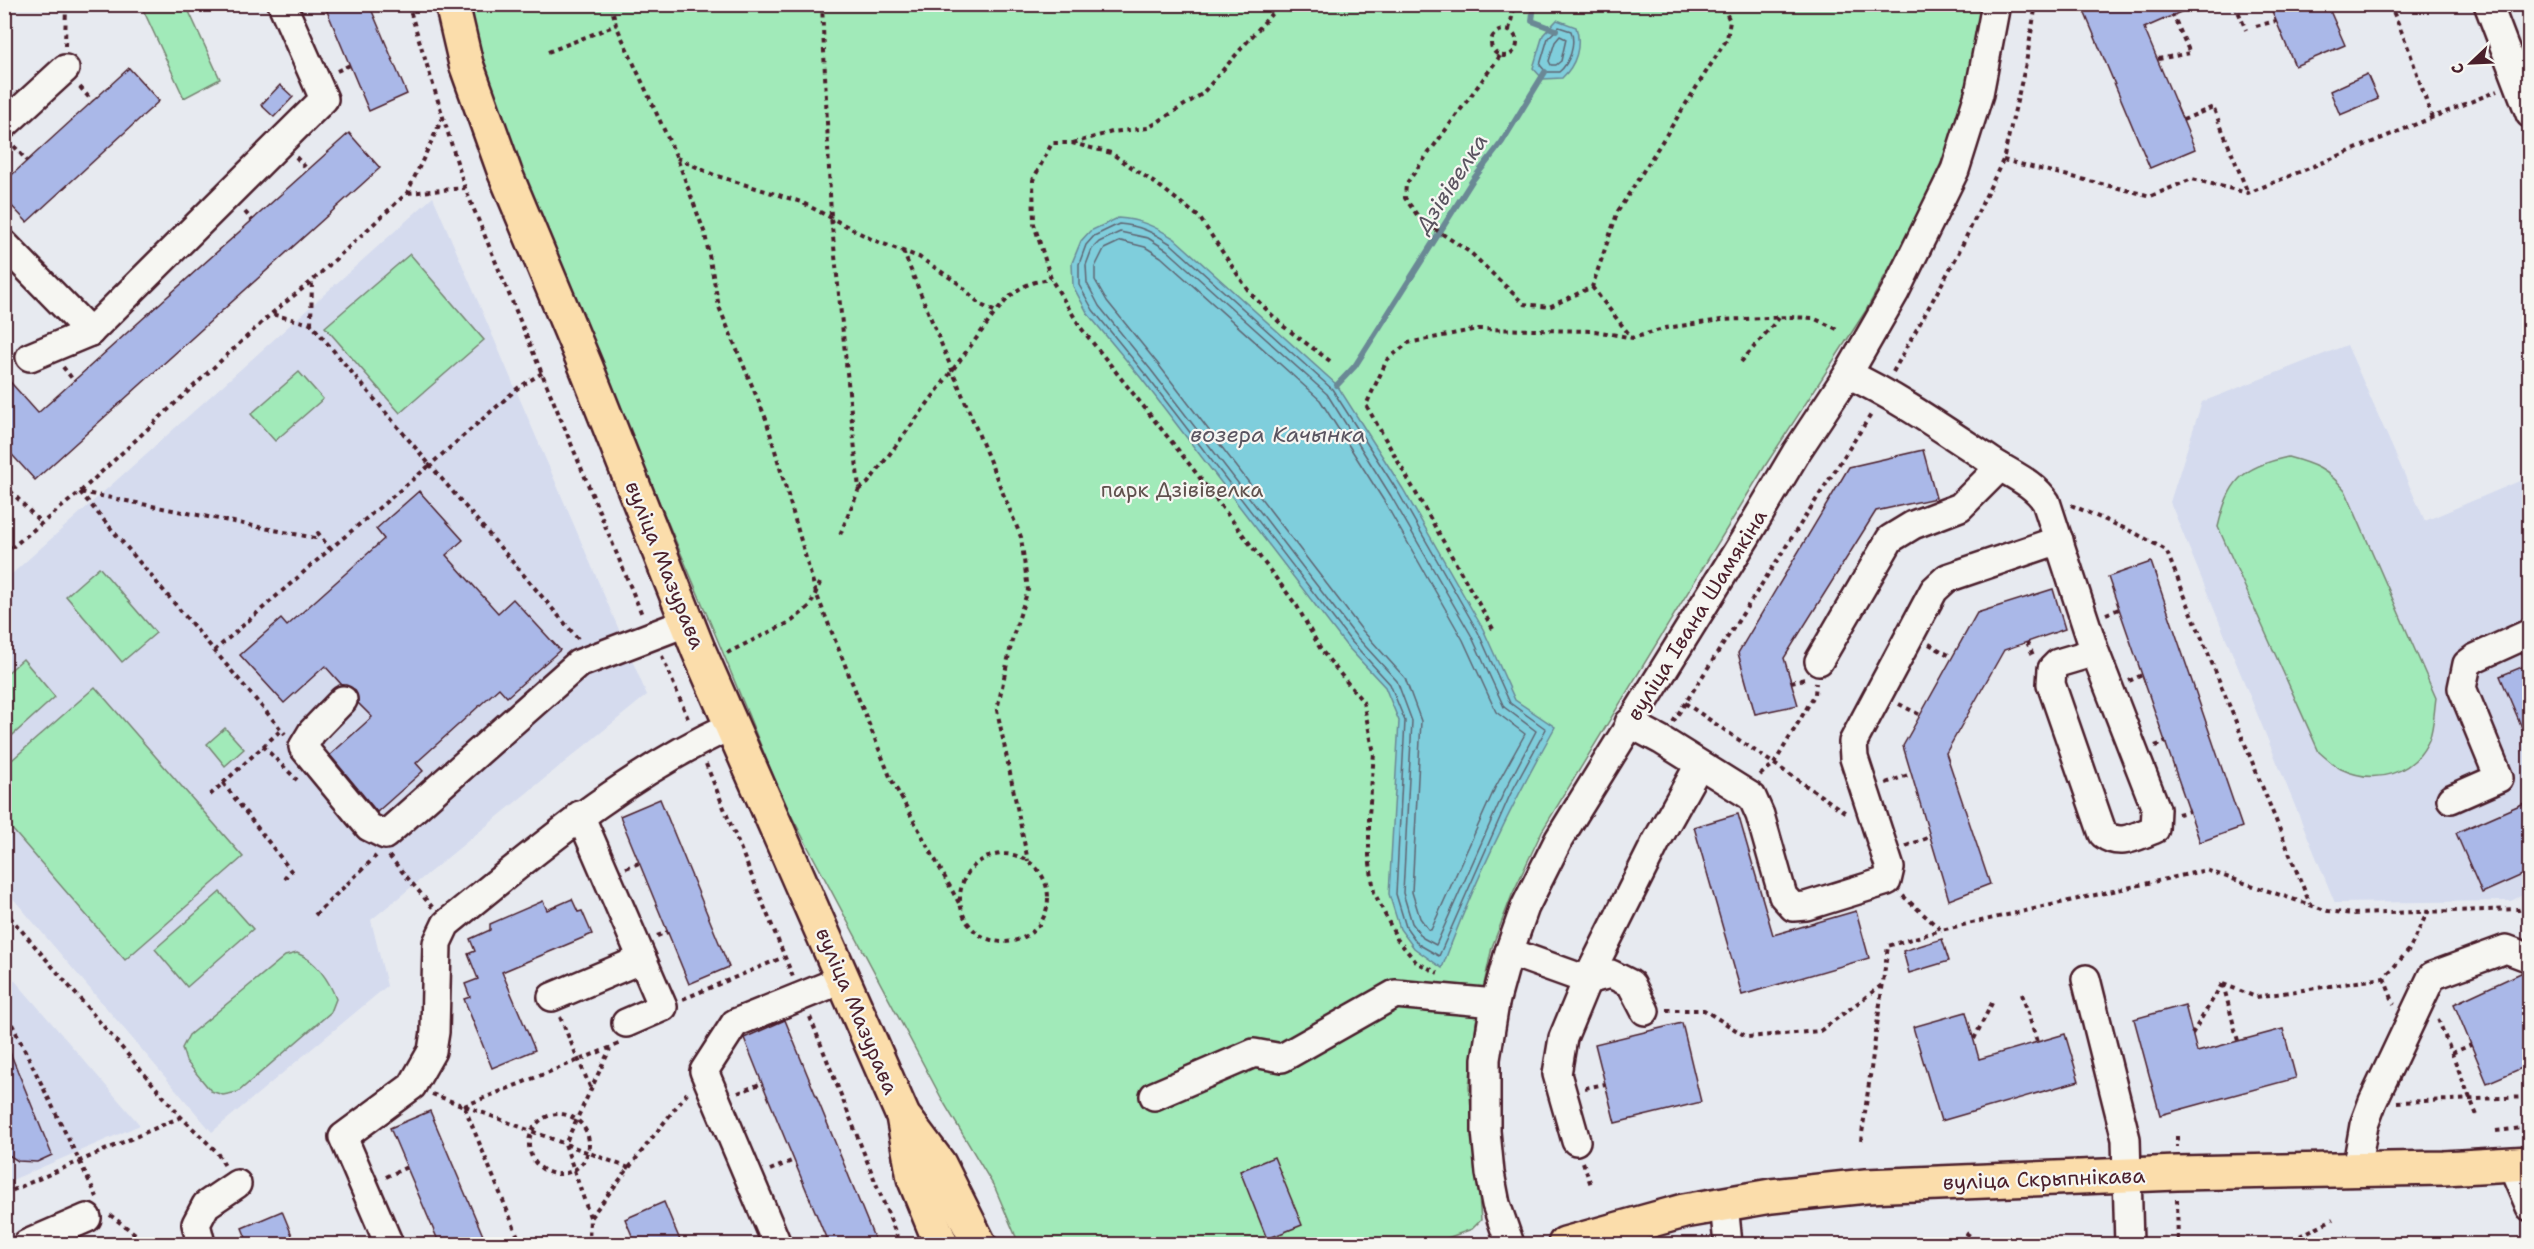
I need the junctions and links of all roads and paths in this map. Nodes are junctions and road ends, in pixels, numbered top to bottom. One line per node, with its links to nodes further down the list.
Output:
1 (66, 4): 22 (path)
2 (282, 4): 47 (street)
3 (452, 4): 68 (main road, вуліца Мазурава)
4 (611, 4): 15 (path)
5 (822, 4): 36 (path)
6 (1280, 4): 29 (path)
7 (1515, 4): 17 (path)
8 (1722, 4): 41 (path)
9 (1996, 4): 54 (street, вуліца Івана Шамякіна)
10 (2235, 4): 18 (path)
11 (2390, 4): 25 (path)
12 (2488, 4): 23 (street)
13 (2173, 15): 21 (path)
14 (2276, 21): 16 (path)
15 (616, 25): 19 (path); 30 (path)
16 (2256, 26)
17 (1509, 30): 20 (path); 20 (path)
18 (2246, 30)
19 (548, 52)
20 (1500, 56): 41 (path)
21 (2158, 59)
22 (65, 69): 28 (street)
23 (2517, 83): 24 (street); 25 (path)
24 (2529, 114)
25 (2432, 117): 34 (path)
26 (442, 118): 35 (path)
27 (2183, 120): 34 (path)
28 (8, 135): 32 (path)
29 (1072, 143): 39 (path); 50 (path)
30 (677, 158): 36 (path); 67 (path)
31 (2003, 160): 34 (path)
32 (27, 161)
33 (465, 188): 35 (path)
34 (2248, 192)
35 (407, 193): 40 (path)
36 (831, 217): 38 (path); 58 (path)
37 (4, 244): 47 (street)
38 (903, 250): 42 (path); 52 (path)
39 (1051, 279): 42 (path); 106 (path)
40 (312, 281): 43 (path); 45 (path)
41 (1592, 287): 48 (path)
42 (996, 312): 52 (path)
43 (271, 314): 45 (path); 59 (path)
44 (1779, 318): 46 (path); 48 (path); 51 (path)
45 (311, 324): 55 (path)
46 (1837, 329)
47 (90, 332): 49 (street)
48 (1633, 338): 69 (path)
49 (30, 357)
50 (1330, 361)
51 (1741, 362)
52 (952, 371): 58 (path); 91 (path)
53 (542, 373): 55 (path)
54 (1848, 374): 56 (street); 78 (street, вуліца Івана Шамякіна)
55 (430, 465): 64 (path); 71 (path)
56 (2000, 467): 60 (street); 74 (street)
57 (4, 484): 61 (path)
58 (859, 489): 62 (path)
59 (80, 492): 61 (path); 64 (path); 72 (path)
60 (2039, 492): 63 (street); 97 (path)
61 (41, 523): 65 (path)
62 (839, 537)
63 (2059, 540): 73 (street); 89 (street)
64 (330, 549): 72 (path)
65 (4, 554)
66 (820, 583): 67 (path)
67 (816, 593): 75 (path); 96 (path)
68 (688, 622): 75 (main road, вуліца Мазурава); 76 (street)
69 (1493, 629)
70 (2529, 633): 87 (street)
71 (581, 642)
72 (214, 651): 80 (path)
73 (2095, 652): 73 (street)
74 (1819, 661): 82 (path)
75 (705, 664): 79 (main road, вуліца Мазурава)
76 (343, 700)
77 (1685, 703): 82 (path)
78 (1629, 723): 83 (street); 103 (street, вуліца Івана Шамякіна)
79 (731, 726): 88 (street); 107 (main road, вуліца Мазурава)
80 (281, 730): 81 (path); 84 (path)
81 (289, 739)
82 (1774, 764): 85 (path); 89 (path)
83 (1700, 765): 85 (street); 109 (street)
84 (223, 783): 86 (path); 93 (path)
85 (1741, 790): 94 (street)
86 (210, 795)
87 (2451, 799)
88 (580, 815): 101 (street); 105 (street)
89 (1879, 836): 94 (street)
90 (383, 849): 101 (path)
91 (1028, 861): 96 (path); 96 (path)
92 (364, 868): 100 (path)
93 (284, 879)
94 (1887, 881): 102 (path)
95 (2529, 904): 99 (path)
96 (960, 905)
97 (2310, 905): 99 (path); 102 (path)
98 (4, 910): 136 (path)
99 (2428, 911): 110 (path)
100 (315, 915)
101 (446, 924): 128 (street)
102 (1941, 930): 111 (path)
103 (1509, 952): 109 (street); 115 (street, вуліца Івана Шамякіна)
104 (2529, 958): 112 (street)
105 (642, 959): 114 (street); 119 (street)
106 (1444, 977)
107 (844, 979): 127 (street); 135 (main road, вуліца Мазурава)
108 (2086, 979): 152 (street)
109 (1587, 980): 118 (street); 142 (street)
110 (2223, 984): 120 (path); 122 (path)
111 (1882, 985): 118 (path); 143 (path)
112 (2426, 990): 126 (path); 151 (street)
113 (2022, 994): 123 (path)
114 (552, 997): 129 (path)
115 (1495, 1003): 130 (street); 173 (street, вуліца Івана Шамякіна)
116 (1992, 1003): 121 (path)
117 (4, 1008): 147 (path)
118 (1645, 1011)
119 (626, 1023)
120 (2192, 1034)
121 (1974, 1039)
122 (2238, 1041)
123 (2037, 1042)
124 (2471, 1045): 126 (path)
125 (610, 1048): 129 (path)
126 (2452, 1053): 132 (path)
127 (704, 1071): 149 (path); 169 (street)
128 (412, 1086): 134 (path); 166 (street)
129 (591, 1089): 138 (path)
130 (1154, 1096)
131 (2529, 1097): 132 (path)
132 (2470, 1100): 133 (path); 137 (path)
133 (2395, 1102)
134 (464, 1106): 140 (path); 167 (path)
135 (903, 1116): 171 (main road, вуліца Мазурава); 172 (main road, вуліца Мазурава)
136 (181, 1117): 145 (path); 147 (path)
137 (2478, 1118)
138 (577, 1119): 140 (path); 144 (path); 146 (path)
139 (2529, 1127): 141 (path)
140 (531, 1131): 144 (path); 150 (path)
141 (2496, 1131)
142 (1576, 1141)
143 (1861, 1142)
144 (565, 1144): 146 (path); 150 (path)
145 (216, 1151)
146 (588, 1152): 149 (path); 150 (path)
147 (79, 1160): 154 (path); 157 (path)
148 (2521, 1164): 151 (main road, вуліца Скрыпнікава); 156 (street)
149 (629, 1168): 158 (path)
150 (575, 1170): 158 (path)
151 (2356, 1171): 152 (main road, вуліца Скрыпнікава)
152 (2127, 1176): 155 (main road, вуліца Скрыпнікава); 178 (street)
153 (237, 1184): 165 (street)
154 (4, 1194)
155 (1724, 1204): 174 (main road, вуліца Скрыпнікава); 175 (street)
156 (2529, 1207)
157 (96, 1215): 163 (street); 164 (path)
158 (590, 1218): 168 (path)
159 (2333, 1219): 179 (path)
160 (1966, 1233): 177 (path)
161 (1930, 1238): 176 (path)
162 (827, 1239): 170 (path)
163 (27, 1245)
164 (145, 1245)
165 (201, 1245)
166 (389, 1245)
167 (521, 1245)
168 (589, 1245)
169 (777, 1245)
170 (814, 1245)
171 (941, 1245)
172 (979, 1245)
173 (1510, 1245)
174 (1565, 1245)
175 (1728, 1245)
176 (1914, 1245)
177 (1982, 1245)
178 (2129, 1245)
179 (2284, 1245)

